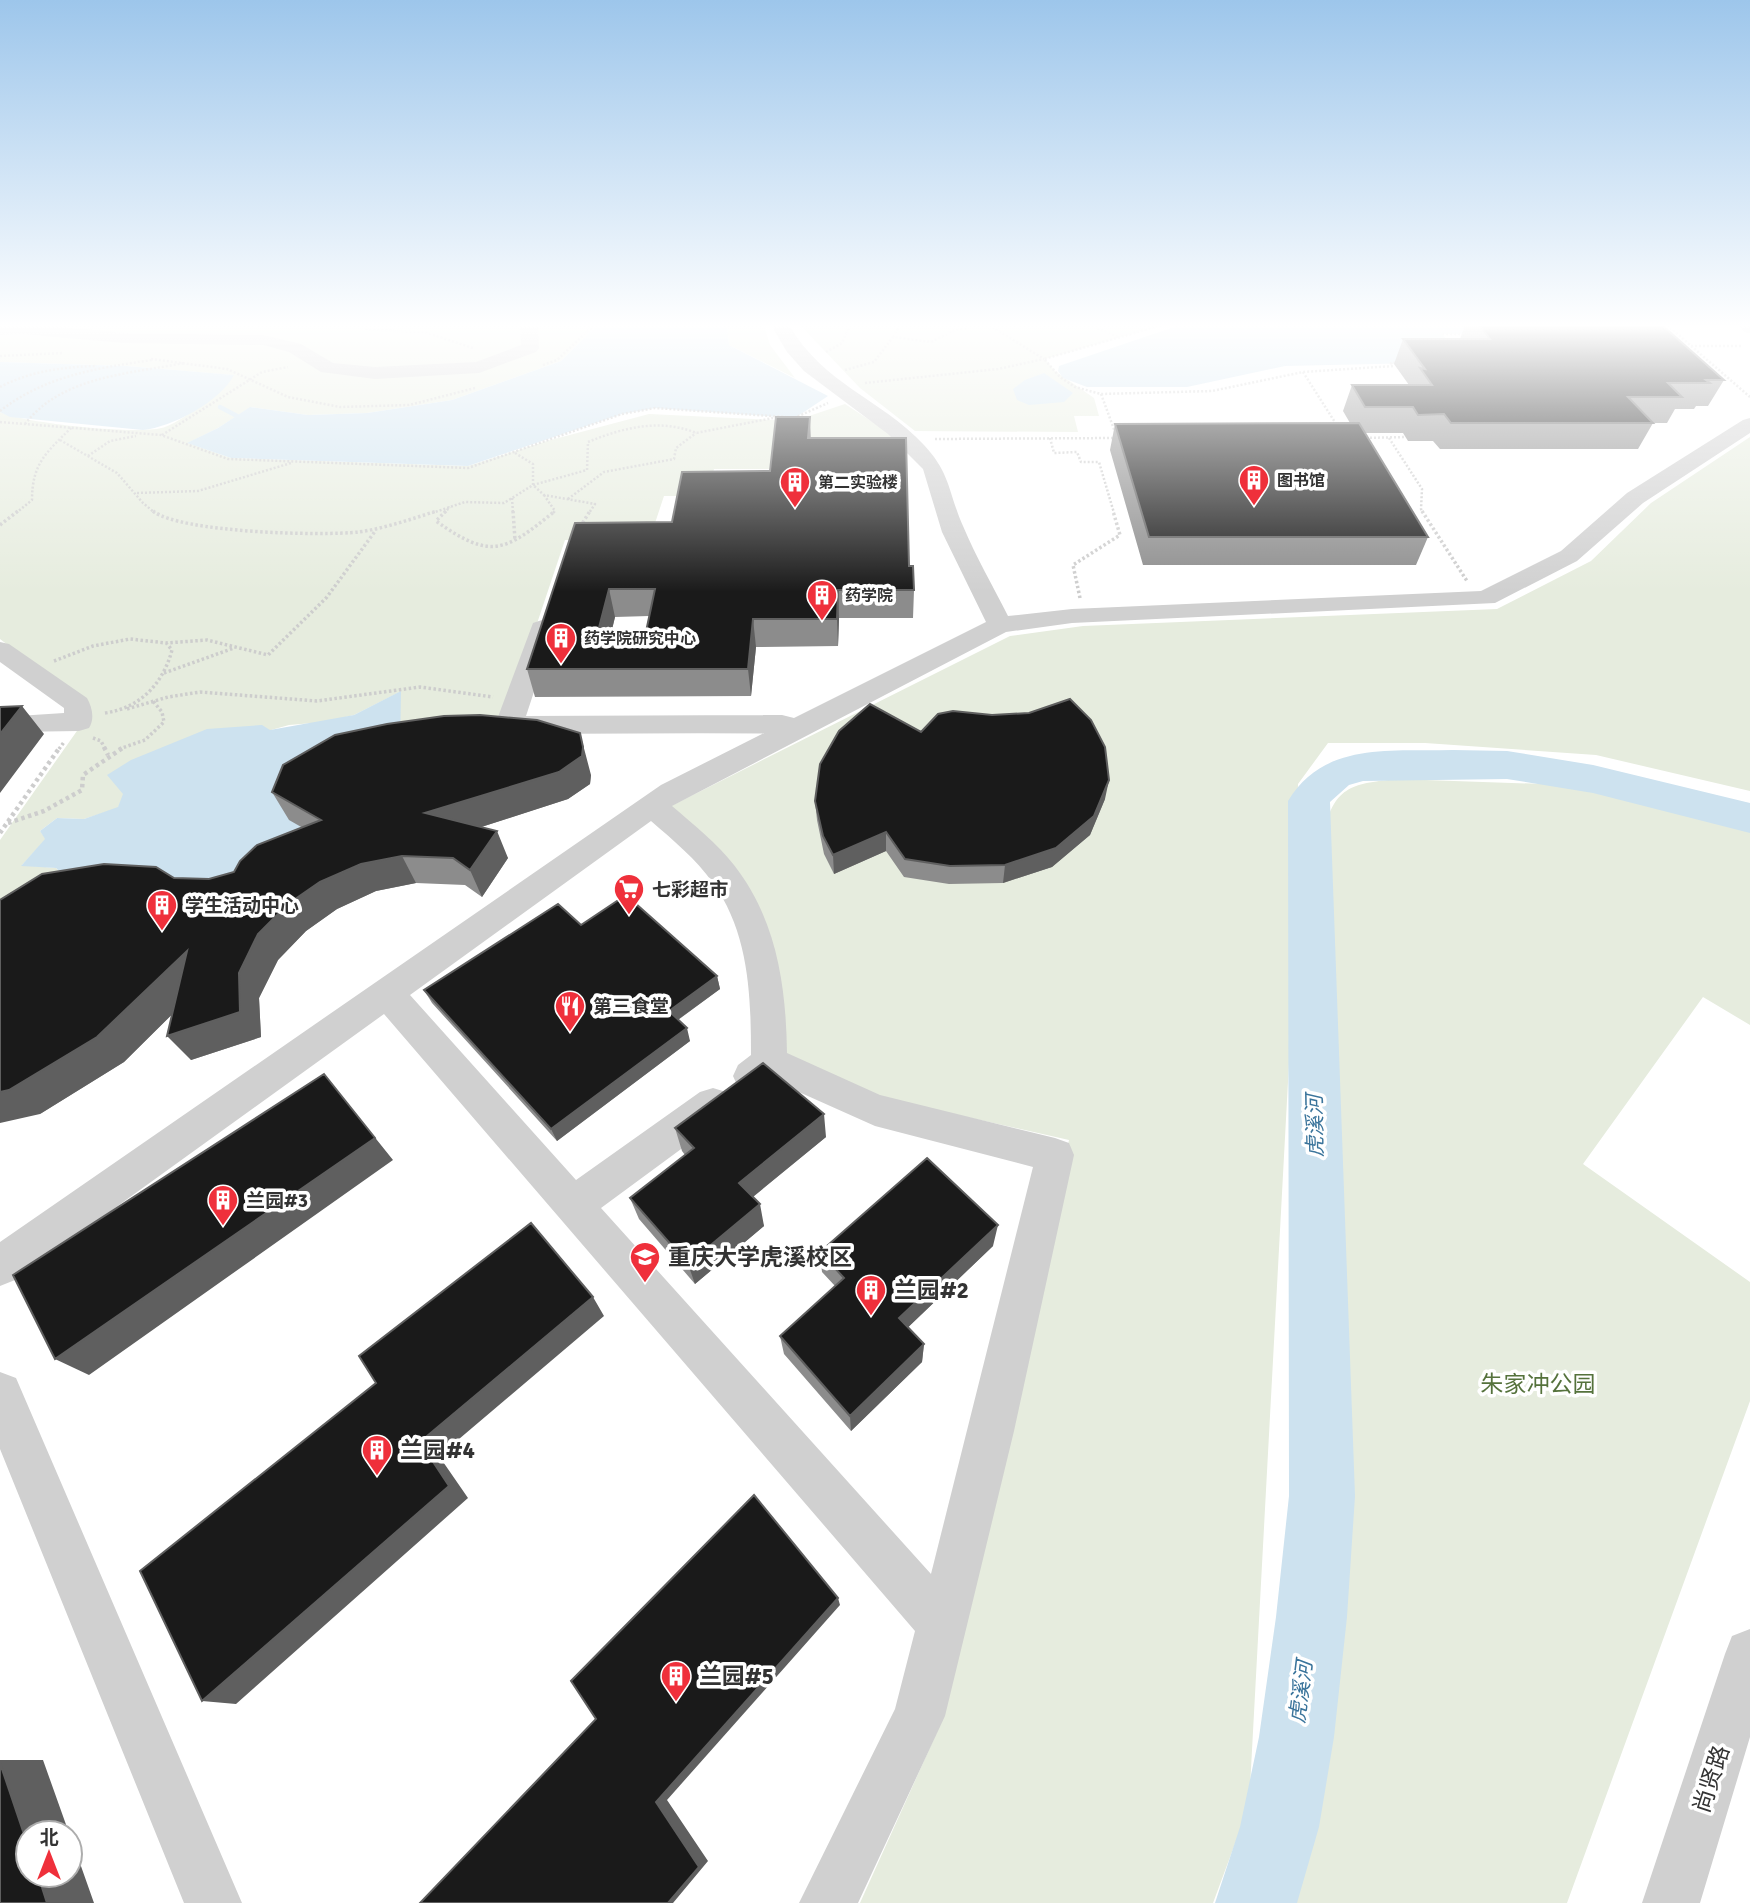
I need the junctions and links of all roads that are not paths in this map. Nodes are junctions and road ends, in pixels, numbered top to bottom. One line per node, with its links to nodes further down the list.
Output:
1 (869, 414): 4 (street)
2 (1750, 424): 4 (street)
3 (549, 608): 7 (street)
4 (1000, 625): 7 (street)
5 (0, 650): 6 (street)
6 (12, 723)
7 (796, 729): 8 (street)
8 (653, 805): 9 (street); 10 (street)
9 (387, 993): 11 (street); 12 (street)
10 (769, 1062): 11 (street); 14 (street)
11 (573, 1205): 14 (street)
12 (0, 1266)
13 (0, 1394): 16 (street)
14 (942, 1624): 17 (street)
15 (1750, 1654): 18 (street, 尚贤路)
16 (214, 1903)
17 (828, 1903)
18 (1671, 1903)

